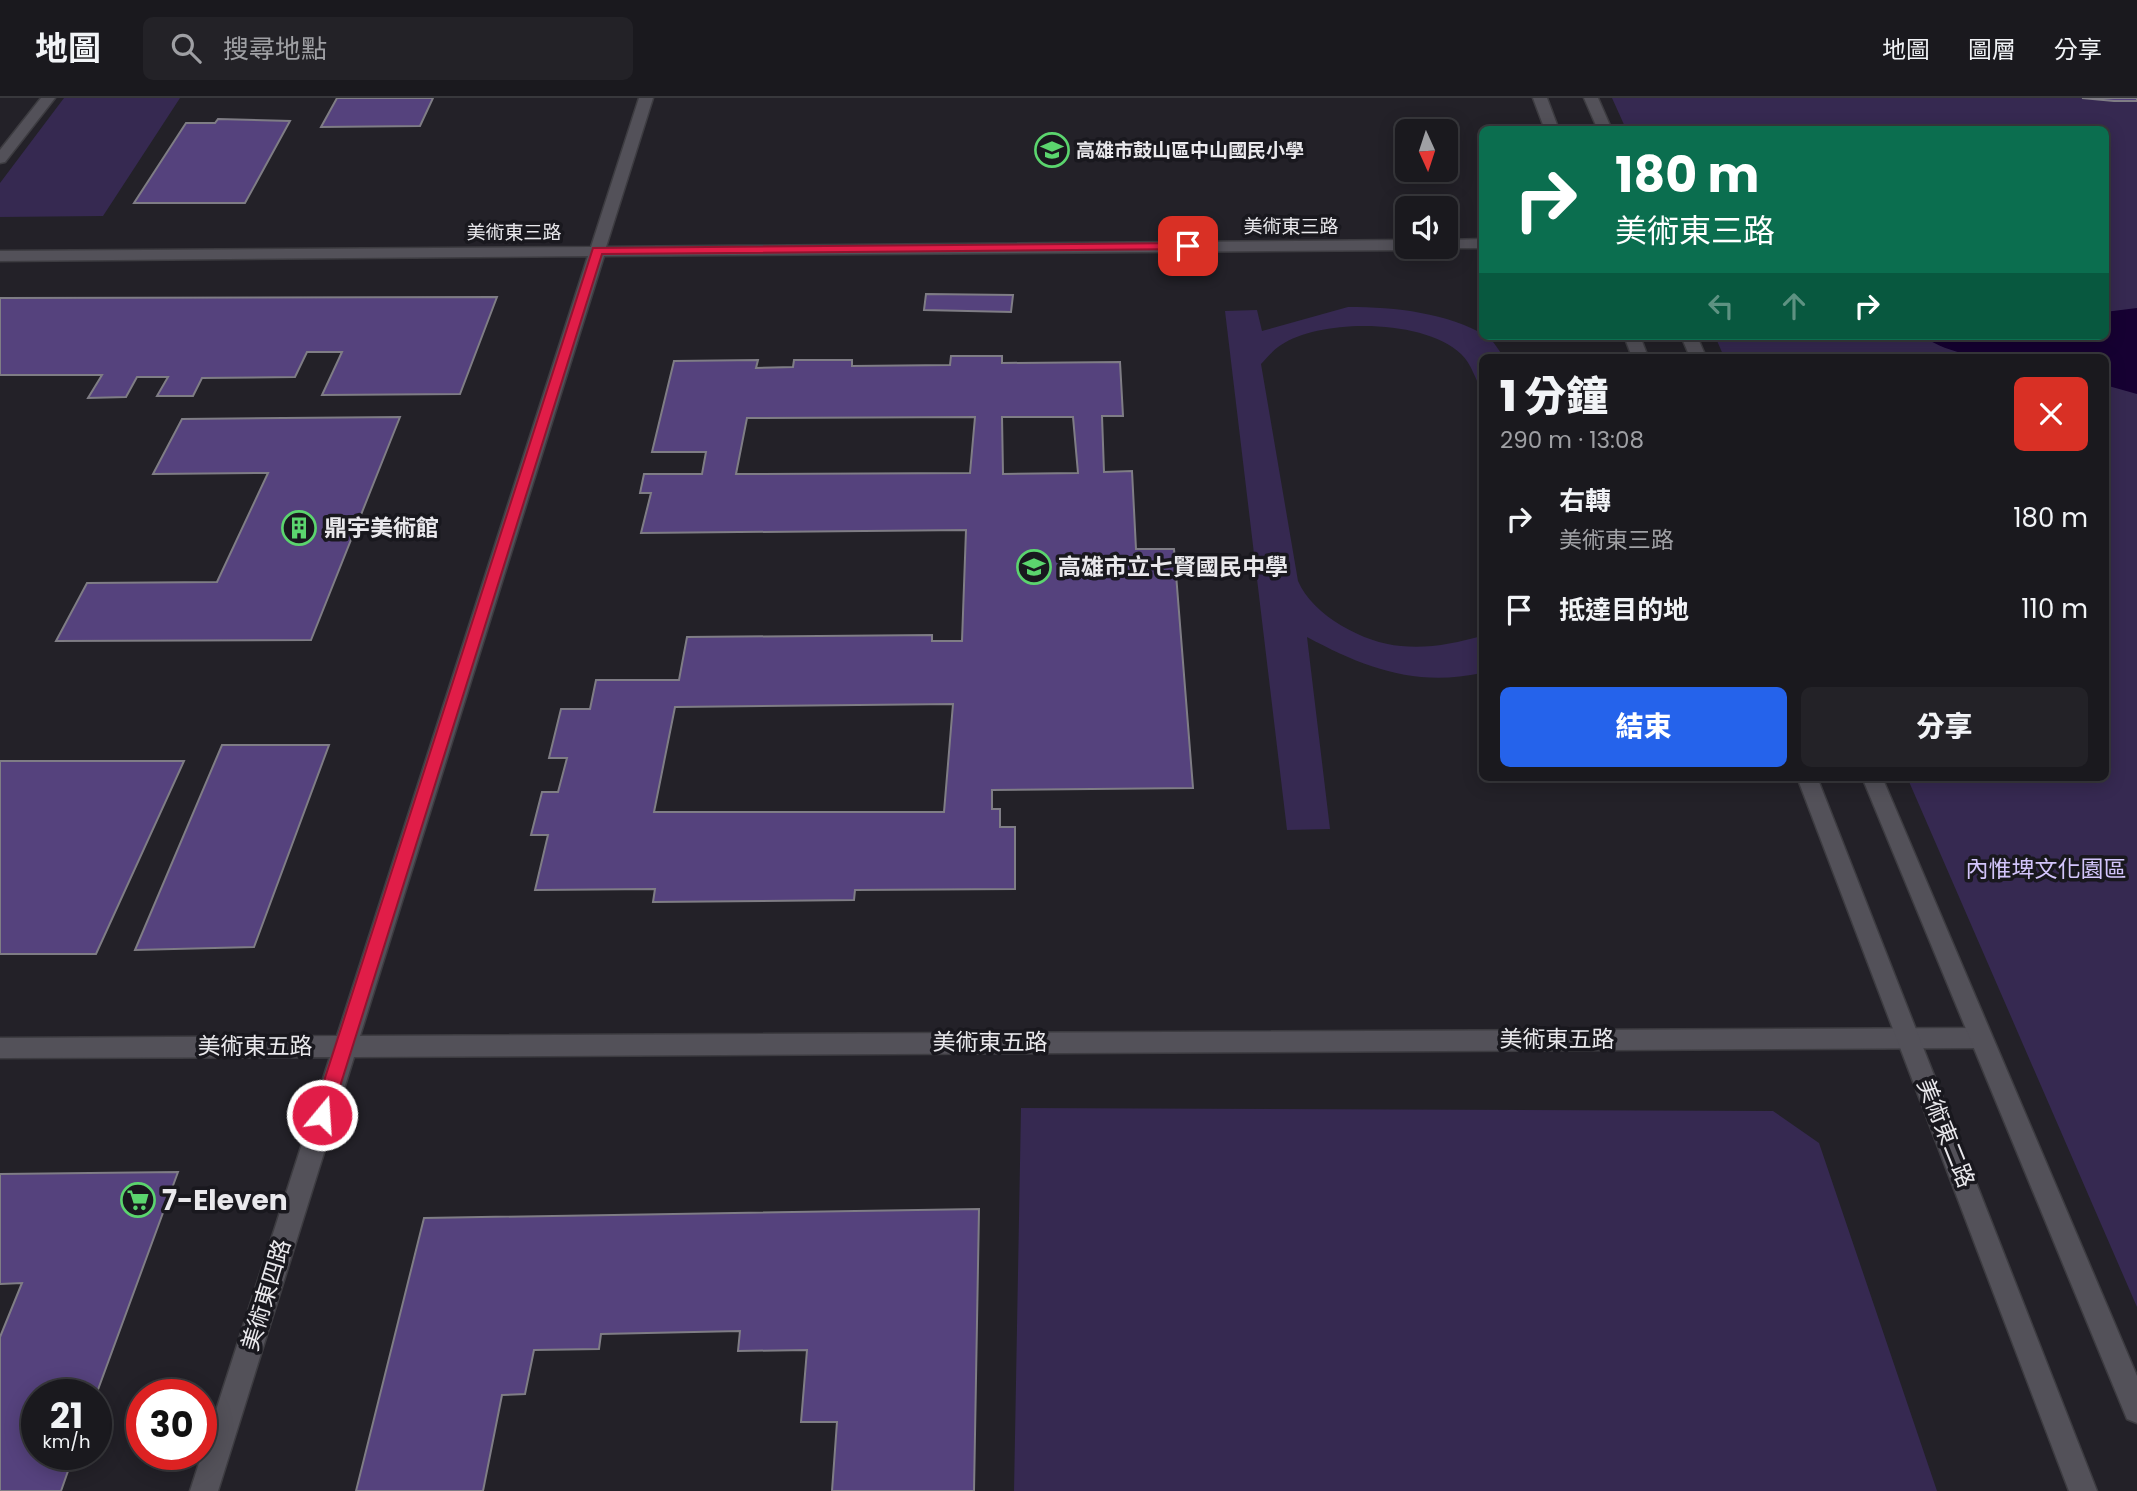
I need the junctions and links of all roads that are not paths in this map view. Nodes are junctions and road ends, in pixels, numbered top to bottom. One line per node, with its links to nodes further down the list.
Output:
1 (48, 98): 7 (street)
2 (646, 98): 11 (street, 美術東四路)
3 (1540, 98): 5 (street)
4 (1591, 98): 6 (street)
5 (1550, 126)
6 (1603, 126)
7 (0, 159)
8 (1479, 244): 10 (street)
9 (1395, 245): 11 (street, 美術東三路)
10 (1458, 245)
11 (597, 251): 12 (street, 美術東三路); 17 (street, 美術東四路)
12 (0, 256)
13 (1809, 781): 16 (street, 美術東二路)
14 (1874, 781): 15 (street)
15 (1980, 1038): 16 (street, 美術東五路); 19 (street)
16 (1908, 1039): 17 (street, 美術東五路); 21 (street, 美術東二路)
17 (345, 1045): 18 (street, 美術東五路); 20 (street, 美術東四路)
18 (0, 1048)
19 (2137, 1409)
20 (204, 1491)
21 (2083, 1491)

